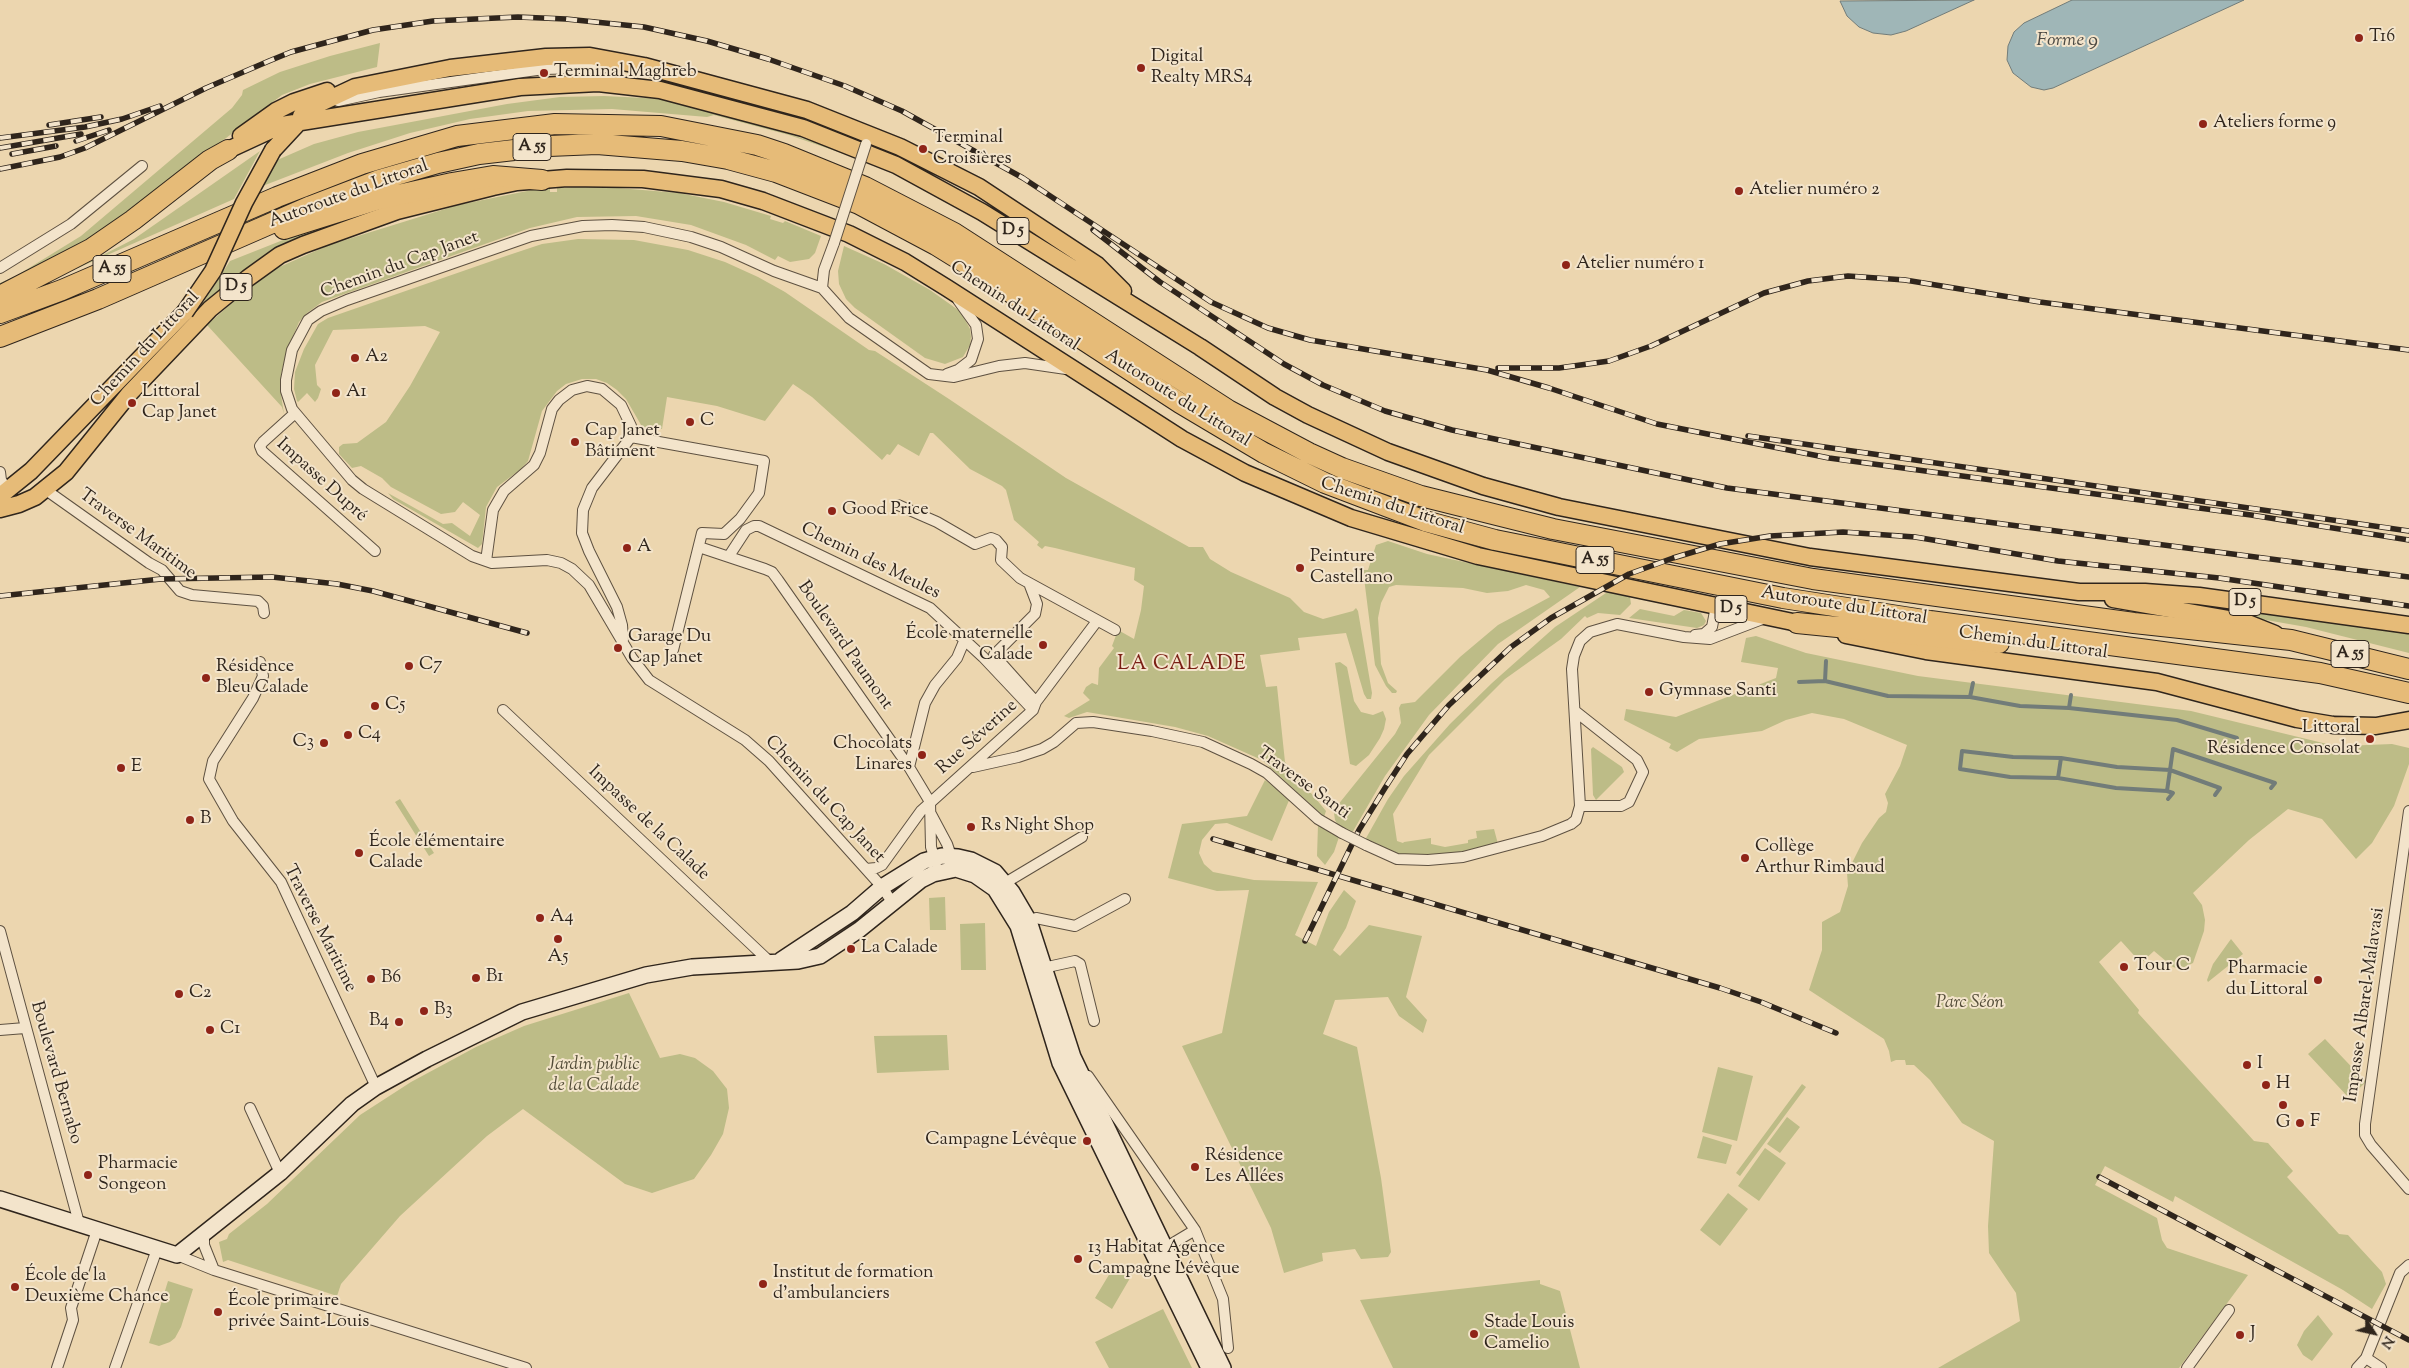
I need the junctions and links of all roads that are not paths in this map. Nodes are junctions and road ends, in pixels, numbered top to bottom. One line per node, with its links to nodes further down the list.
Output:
1 (644, 66): 2 (main road); 3 (street); 4 (main road)
2 (355, 87): 3 (main road, Chemin du Littoral); 5 (main road)
3 (300, 122): 5 (main road); 13 (main road, D 5); 22 (main road, Chemin du Littoral / D 5, bridge)
4 (868, 139): 10 (street, bridge); 13 (main road)
5 (228, 150): 12 (highway)
6 (142, 166): 9 (street)
7 (542, 180): 8 (highway); 11 (main road, Chemin du Littoral / D 5); 21 (main road, Chemin du Littoral / D 5)
8 (237, 238): 15 (highway, Autoroute du Littoral / A 55); 42 (highway, Autoroute du Littoral / A 55)
9 (0, 268)
10 (822, 288): 16 (street, Chemin du Cap Janet); 18 (street, Chemin du Cap Janet)
11 (947, 288): 16 (street); 17 (main road, Chemin du Littoral / D 5)
12 (0, 296)
13 (1144, 312): 30 (main road)
14 (0, 313): 40 (highway, Autoroute du Littoral / A 55)
15 (0, 336)
16 (940, 376): 17 (street)
17 (1088, 379): 31 (main road, Chemin du Littoral / D 5)
18 (294, 414): 26 (street, Impasse Dupré); 28 (street, Chemin du Cap Janet)
19 (631, 437): 25 (street); 28 (street); 41 (street)
20 (0, 472): 22 (street)
21 (46, 490): 24 (main road, Chemin du Littoral / D 5); 32 (street, Traverse Maritime)
22 (4, 494)
23 (898, 504): 29 (street)
24 (0, 509)
25 (699, 547): 27 (street, Boulevard Paumont); 43 (street)
26 (375, 551)
27 (729, 556): 39 (street, Chemin des Meules); 51 (street, Boulevard Paumont)
28 (486, 561): 41 (street, Chemin du Cap Janet)
29 (1029, 583): 34 (street); 47 (street)
30 (2079, 592): 36 (main road, D 5); 40 (main road)
31 (1716, 606): 33 (main road, Chemin du Littoral / D 5); 38 (street)
32 (264, 613)
33 (1769, 616): 35 (main road, Chemin du Littoral / D 5); 38 (street)
34 (1097, 621): 37 (street); 47 (street, Rue Séverine)
35 (1797, 623): 42 (highway); 50 (main road, Chemin du Littoral / D 5)
36 (2409, 625)
37 (1115, 630)
38 (1684, 637): 49 (street)
39 (965, 640): 47 (street, Chemin des Meules); 51 (street)
40 (2291, 640): 45 (highway, Autoroute du Littoral / A 55)
41 (623, 641): 60 (street, Chemin du Cap Janet)
42 (2102, 643): 46 (highway, Autoroute du Littoral / A 55)
43 (673, 650)
44 (260, 662): 73 (street, Traverse Maritime)
45 (2409, 669)
46 (2409, 693)
47 (1035, 706): 52 (street, Rue Séverine)
48 (503, 710): 67 (street, Impasse de la Calade)
49 (1575, 711): 54 (street); 54 (street)
50 (2409, 720)
51 (909, 767): 53 (street, Boulevard Paumont)
52 (973, 767): 53 (street, Rue Séverine); 54 (street, Traverse Santi, bridge)
53 (930, 802): 56 (street); 60 (street, Rue Séverine)
54 (1580, 806)
55 (2409, 811): 78 (street, Impasse Albarel-Malavasi)
56 (931, 814): 58 (street); 59 (street)
57 (1082, 837): 61 (street)
58 (934, 858): 59 (street); 62 (street)
59 (948, 863): 61 (street); 64 (street)
60 (866, 869): 62 (street, Chemin du Cap Janet)
61 (1000, 886): 65 (street)
62 (882, 887): 64 (street, Chemin du Cap Janet); 67 (street)
63 (1125, 899): 65 (street)
64 (892, 902): 67 (street)
65 (1024, 924): 68 (street); 72 (street)
66 (0, 931): 70 (street, Boulevard Bernabo)
67 (775, 961): 73 (street)
68 (1043, 968): 69 (street); 72 (street)
69 (1094, 1021)
70 (25, 1028): 71 (street); 82 (street, Boulevard Bernabo)
71 (0, 1030)
72 (1073, 1074): 75 (street); 76 (street); 79 (street)
73 (376, 1087): 77 (street)
74 (250, 1108): 77 (street)
75 (1136, 1146): 76 (street); 84 (street)
76 (1118, 1152): 79 (street); 86 (street)
77 (280, 1173): 85 (street)
78 (2409, 1189)
79 (1126, 1196): 81 (street)
80 (0, 1198): 82 (street)
81 (1134, 1211): 86 (street); 97 (street)
82 (79, 1223): 83 (street)
83 (97, 1230): 87 (street); 94 (street)
84 (1195, 1230): 86 (street); 92 (street)
85 (204, 1234): 88 (street); 90 (street)
86 (1165, 1248): 98 (street)
87 (157, 1249): 88 (street); 95 (street)
88 (177, 1255): 90 (street)
89 (2409, 1265): 93 (street)
90 (214, 1270): 96 (street)
91 (2229, 1310): 99 (street)
92 (1228, 1348)
93 (2366, 1358): 100 (street); 101 (street)
94 (57, 1368)
95 (115, 1368)
96 (526, 1368)
97 (1209, 1368)
98 (1223, 1368)
99 (2187, 1368)
100 (2357, 1368)
101 (2381, 1368)

